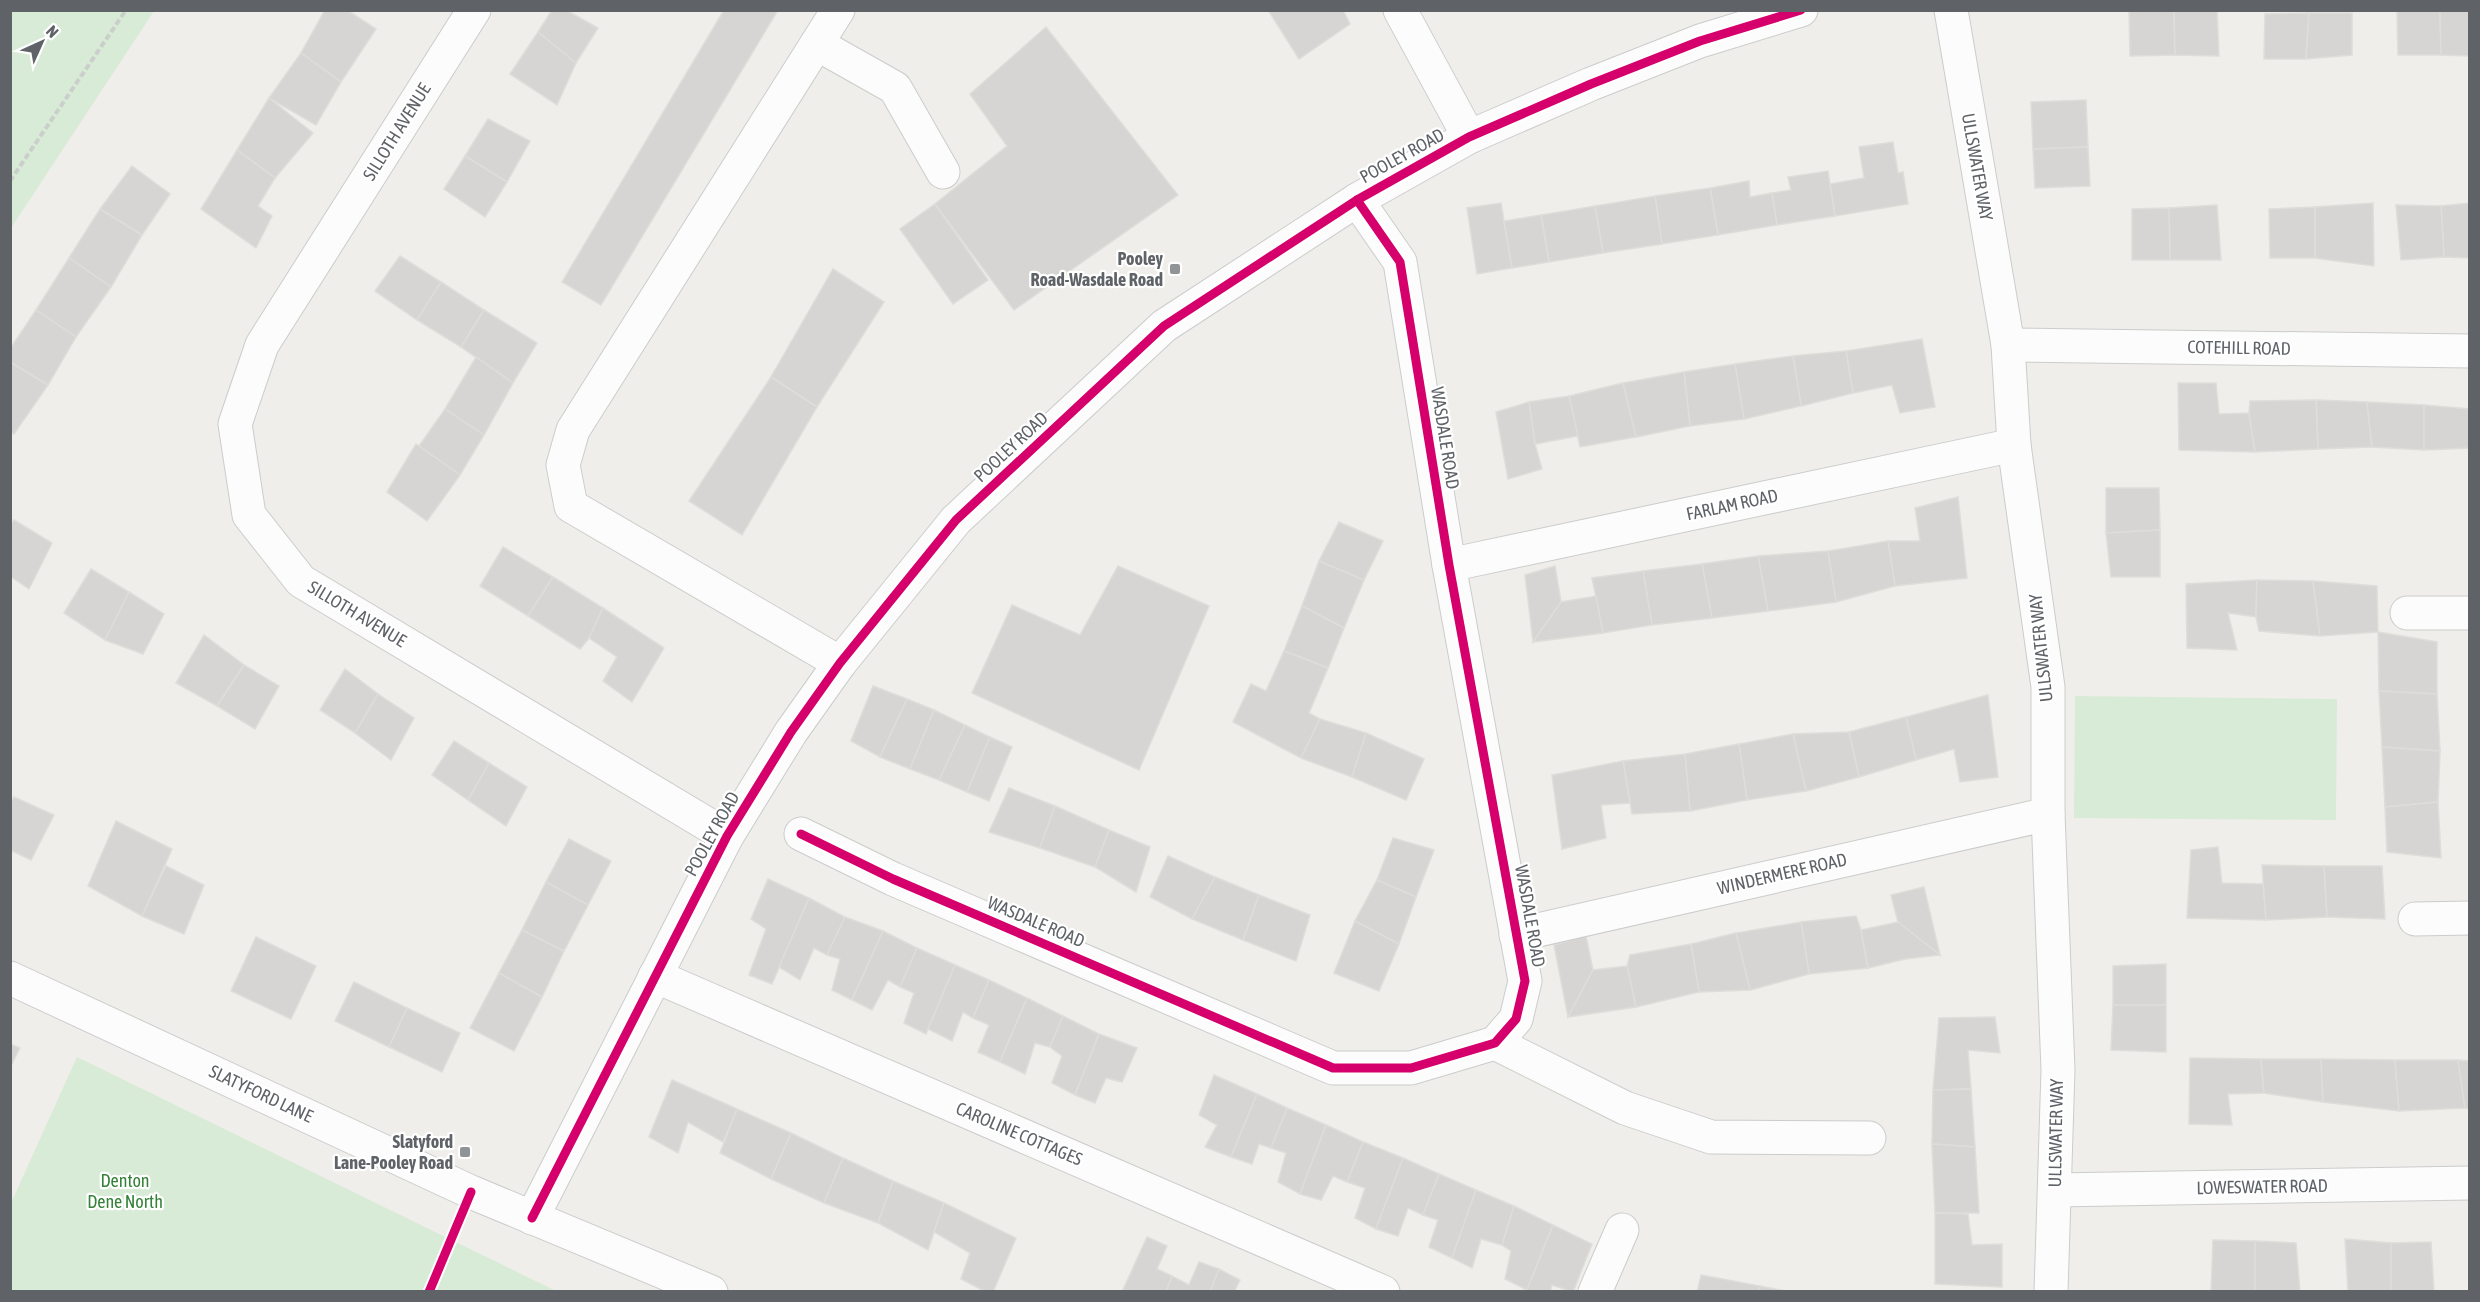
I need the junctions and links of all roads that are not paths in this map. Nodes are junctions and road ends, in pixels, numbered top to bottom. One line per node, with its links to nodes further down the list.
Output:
1 (474, 10): 19 (street, SILLOTH AVENUE)
2 (838, 10): 6 (street)
3 (1400, 10): 7 (street)
4 (1802, 10): 7 (street, POOLEY ROAD)
5 (1951, 10): 10 (street, ULLSWATER WAY)
6 (817, 44): 8 (street); 16 (street)
7 (1469, 137): 9 (street, POOLEY ROAD)
8 (943, 172)
9 (1357, 200): 13 (street, WASDALE ROAD); 16 (street, POOLEY ROAD)
10 (2008, 345): 11 (street, COTEHILL ROAD); 12 (street, ULLSWATER WAY)
11 (2469, 351)
12 (2014, 445): 13 (street, FARLAM ROAD); 17 (street, ULLSWATER WAY)
13 (1449, 565): 22 (street, WASDALE ROAD)
14 (2407, 613): 15 (street)
15 (2469, 613)
16 (840, 663): 19 (street, POOLEY ROAD)
17 (2048, 814): 22 (street, WINDERMERE ROAD); 28 (street, ULLSWATER WAY)
18 (801, 834): 25 (street, WASDALE ROAD)
19 (727, 836): 23 (street, POOLEY ROAD)
20 (2469, 918): 21 (street)
21 (2415, 919)
22 (1516, 935): 25 (street, WASDALE ROAD)
23 (655, 976): 29 (street, POOLEY ROAD); 33 (street, CAROLINE COTTAGES)
24 (10, 978): 29 (street, SLATYFORD LANE)
25 (1495, 1043): 26 (street)
26 (1869, 1138)
27 (2469, 1183): 28 (street, LOWESWATER ROAD)
28 (2055, 1190): 35 (street, ULLSWATER WAY)
29 (532, 1218): 31 (street, SLATYFORD LANE)
30 (1622, 1230): 34 (street)
31 (663, 1282): 32 (street, SLATYFORD LANE)
32 (711, 1292)
33 (1383, 1292)
34 (1595, 1292)
35 (2051, 1292)

